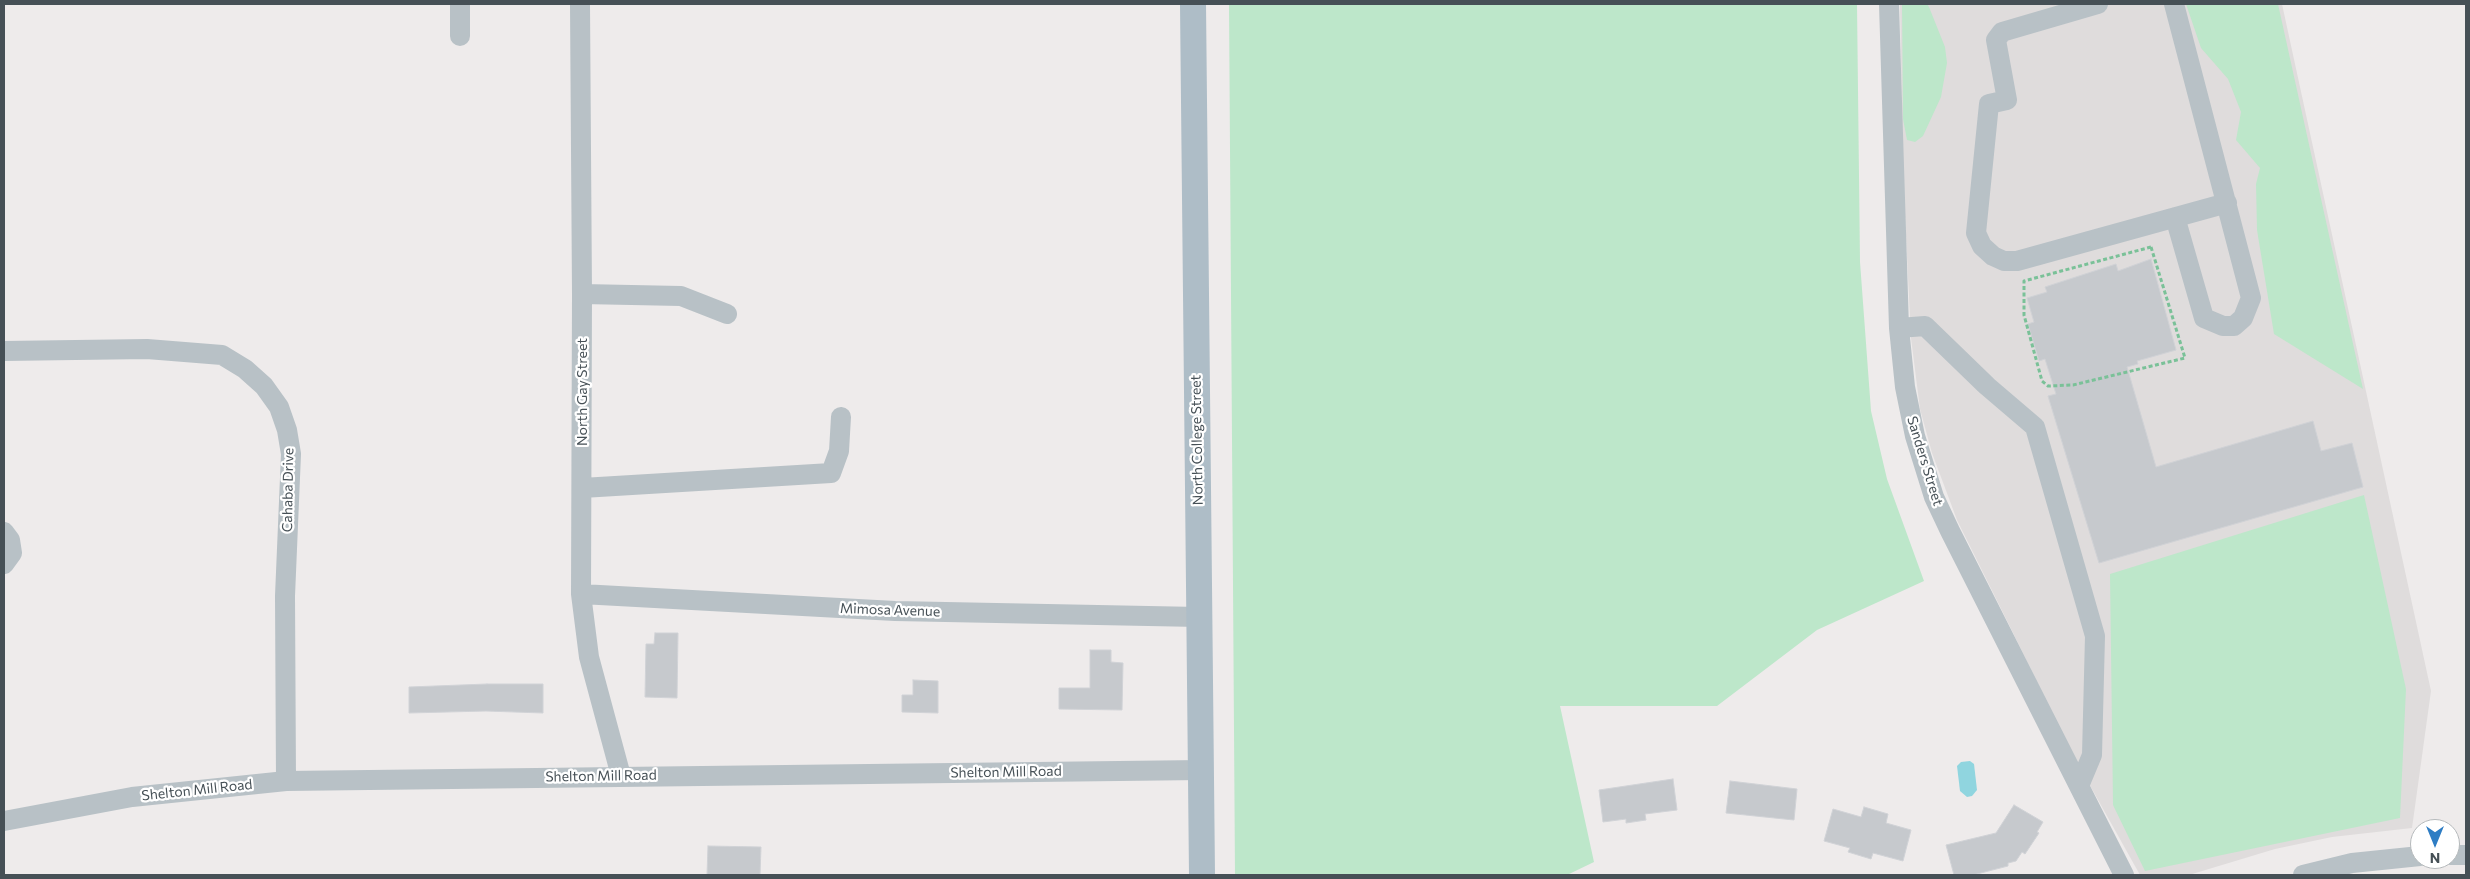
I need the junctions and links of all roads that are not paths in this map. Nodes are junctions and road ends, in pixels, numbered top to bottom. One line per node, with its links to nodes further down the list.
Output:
1 (460, 4): 7 (street)
2 (580, 4): 10 (street, North Gay Street)
3 (1193, 4): 19 (main road, North College Street)
4 (1889, 4): 12 (street, Sanders Street)
5 (2098, 4): 9 (street)
6 (2174, 4): 8 (street)
7 (460, 36)
8 (2226, 203): 9 (street); 9 (street)
9 (2175, 217)
10 (582, 294): 11 (street); 15 (street, North Gay Street)
11 (727, 314)
12 (1899, 328): 23 (street, Sanders Street); 23 (street)
13 (4, 351): 22 (street, Cahaba Drive)
14 (841, 417): 15 (street)
15 (582, 488): 18 (street, North Gay Street)
16 (4, 532): 17 (street)
17 (4, 564)
18 (580, 594): 19 (street, Mimosa Avenue); 21 (street, North Gay Street)
19 (1199, 617): 20 (main road, North College Street)
20 (1202, 770): 21 (street, Shelton Mill Road); 26 (main road, North College Street)
21 (621, 776): 22 (street, Shelton Mill Road)
22 (286, 781): 24 (street, Shelton Mill Road)
23 (2079, 786): 27 (street, Sanders Street)
24 (4, 821)
25 (2410, 857): 28 (street)
26 (1202, 875)
27 (2124, 875)
28 (2303, 875)

